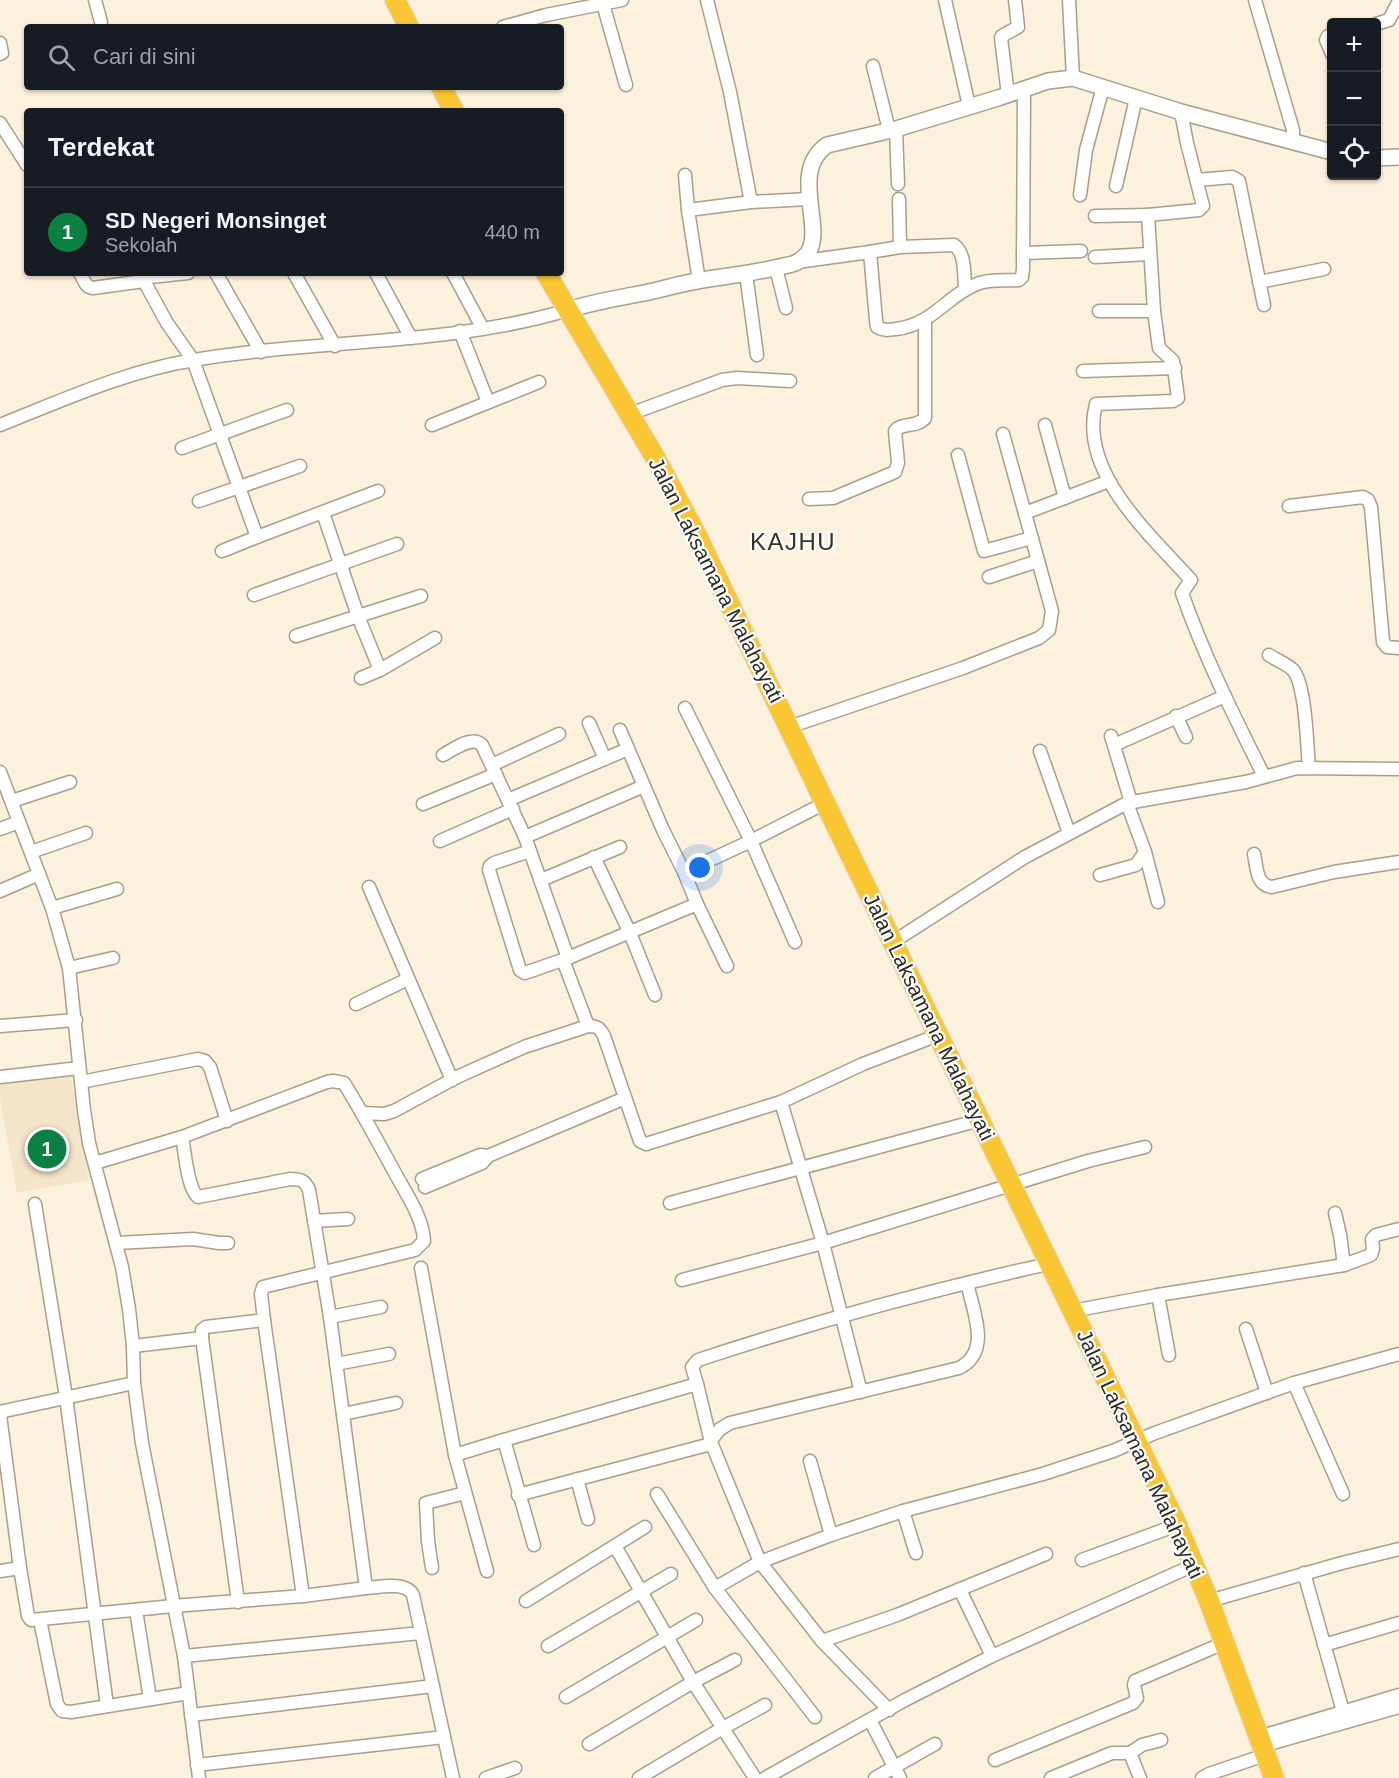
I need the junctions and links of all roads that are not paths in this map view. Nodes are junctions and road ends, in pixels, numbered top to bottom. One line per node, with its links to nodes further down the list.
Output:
1 (99, 0): 12 (street)
2 (395, 0): 14 (highway)
3 (622, 0): 11 (street)
4 (707, 0): 43 (street)
5 (945, 0): 26 (street)
6 (1015, 0): 24 (street)
7 (1069, 0): 19 (street)
8 (1255, 0): 31 (street)
9 (1399, 0): 13 (street)
10 (578, 4): 11 (street); 15 (street)
11 (603, 4): 20 (street)
12 (101, 22)
13 (1381, 23)
14 (407, 24)
15 (514, 24)
16 (0, 43): 17 (street)
17 (0, 54)
18 (873, 66): 30 (street)
19 (1073, 78): 21 (street); 23 (street)
20 (626, 85)
21 (1103, 87): 25 (street); 40 (street)
22 (443, 90): 27 (highway)
23 (1024, 90): 24 (street); 50 (street)
24 (1008, 95): 26 (street)
25 (1136, 98): 28 (street); 39 (street)
26 (969, 106): 30 (street)
27 (452, 108)
28 (1181, 112): 31 (street); 37 (street)
29 (0, 123): 35 (street)
30 (892, 130): 38 (street); 41 (street)
31 (1293, 143): 32 (street)
32 (1327, 151)
33 (1399, 157): 34 (street)
34 (1381, 158)
35 (24, 160)
36 (685, 175): 44 (street)
37 (1197, 180): 45 (street); 65 (street)
38 (898, 184)
39 (1116, 186)
40 (1080, 195)
41 (808, 199): 43 (street); 53 (street)
42 (899, 199): 47 (street)
43 (751, 202): 44 (street)
44 (688, 210): 64 (street)
45 (1148, 215): 46 (street); 51 (street)
46 (1095, 216)
47 (900, 247): 49 (street); 66 (street)
48 (1081, 251): 50 (street)
49 (870, 252): 53 (street); 72 (street)
50 (1023, 253): 66 (street)
51 (1149, 254): 52 (street); 71 (street)
52 (1095, 257)
53 (797, 262): 54 (street)
54 (776, 268): 56 (street); 68 (street)
55 (1324, 269): 65 (street)
56 (746, 274): 64 (street); 78 (street)
57 (82, 276): 63 (street)
58 (218, 276): 77 (street)
59 (296, 276): 76 (street)
60 (378, 276): 75 (street)
61 (455, 276): 73 (street)
62 (548, 276): 69 (highway, Jalan Laksamana Malahayati)
63 (148, 277): 79 (street)
64 (699, 280): 69 (street)
65 (1259, 282): 67 (street)
66 (965, 290): 72 (street)
67 (1264, 305)
68 (786, 308)
69 (568, 310): 73 (street); 86 (highway, Jalan Laksamana Malahayati)
70 (1100, 311): 71 (street)
71 (1154, 311): 80 (street)
72 (925, 321): 99 (street)
73 (483, 329): 74 (street)
74 (460, 331): 75 (street); 84 (street)
75 (411, 338): 76 (street)
76 (335, 345): 77 (street)
77 (261, 352): 79 (street)
78 (757, 355)
79 (193, 360): 87 (street); 90 (street)
80 (1175, 368): 81 (street); 95 (street)
81 (1083, 371)
82 (790, 381): 86 (street)
83 (539, 382): 84 (street)
84 (488, 402): 88 (street)
85 (287, 410): 90 (street)
86 (630, 414): 124 (highway, Jalan Laksamana Malahayati)
87 (0, 425)
88 (432, 425)
89 (1045, 425): 98 (street)
90 (220, 434): 92 (street); 96 (street)
91 (1003, 434): 103 (street)
92 (182, 448)
93 (958, 455): 105 (street)
94 (300, 466): 96 (street)
95 (1109, 482): 98 (street); 120 (street)
96 (239, 488): 100 (street); 104 (street)
97 (378, 491): 102 (street)
98 (1065, 498): 103 (street)
99 (808, 499)
100 (199, 501)
101 (1289, 506): 116 (street)
102 (323, 513): 104 (street); 109 (street)
103 (1025, 513): 105 (street)
104 (257, 537): 107 (street)
105 (1032, 538): 108 (street)
106 (397, 544): 109 (street)
107 (222, 550)
108 (1038, 561): 110 (street); 124 (street)
109 (340, 564): 111 (street); 113 (street)
110 (988, 577)
111 (254, 595)
112 (421, 596): 113 (street)
113 (358, 616): 114 (street); 118 (street)
114 (296, 636)
115 (435, 638): 118 (street)
116 (1399, 648)
117 (1269, 655): 132 (street)
118 (381, 670): 119 (street)
119 (361, 678)
120 (1225, 696): 122 (street); 136 (street)
121 (685, 708): 150 (street)
122 (1176, 716): 127 (street); 141 (street)
123 (589, 723): 131 (street)
124 (789, 727): 140 (highway, Jalan Laksamana Malahayati)
125 (620, 730): 128 (street)
126 (559, 734): 133 (street)
127 (1186, 737)
128 (628, 749): 131 (street); 138 (street)
129 (1040, 751): 147 (street)
130 (443, 755): 133 (street)
131 (605, 759): 143 (street)
132 (1309, 768): 134 (street); 136 (street)
133 (494, 769): 142 (street); 143 (street)
134 (1399, 769)
135 (0, 772): 139 (street)
136 (1264, 776): 141 (street)
137 (70, 782): 139 (street)
138 (644, 786): 148 (street); 158 (street)
139 (12, 801): 144 (street)
140 (825, 803): 150 (street); 170 (highway, Jalan Laksamana Malahayati)
141 (1129, 803): 147 (street); 154 (street)
142 (423, 804)
143 (511, 805): 148 (street); 149 (street)
144 (19, 822): 145 (street); 153 (street)
145 (0, 829)
146 (86, 833): 153 (street)
147 (1069, 833): 170 (street)
148 (525, 837): 152 (street)
149 (440, 841)
150 (751, 842): 158 (street); 169 (street)
151 (620, 847): 156 (street)
152 (530, 851): 161 (street); 172 (street)
153 (31, 852): 159 (street)
154 (1145, 852): 160 (street); 165 (street)
155 (1254, 854): 157 (street)
156 (594, 857): 161 (street); 168 (street)
157 (1399, 862)
158 (684, 872): 166 (street)
159 (39, 874): 164 (street); 167 (street)
160 (1100, 875)
161 (541, 880): 172 (street)
162 (369, 887): 175 (street)
163 (117, 889): 167 (street)
164 (0, 891)
165 (1158, 902)
166 (697, 904): 168 (street); 173 (street)
167 (52, 908): 174 (street)
168 (630, 933): 172 (street); 176 (street)
169 (795, 942)
170 (893, 942): 181 (highway, Jalan Laksamana Malahayati)
171 (113, 958): 174 (street)
172 (565, 959): 180 (street)
173 (727, 966)
174 (69, 968): 178 (street)
175 (408, 979): 177 (street); 184 (street)
176 (655, 995)
177 (356, 1004)
178 (76, 1020): 179 (street); 182 (street)
179 (0, 1026)
180 (588, 1026): 184 (street); 186 (street)
181 (938, 1035): 187 (street); 189 (highway, Jalan Laksamana Malahayati)
182 (79, 1068): 183 (street); 185 (street)
183 (0, 1077)
184 (452, 1080): 188 (street)
185 (81, 1082): 190 (street); 193 (street)
186 (625, 1098): 187 (street); 195 (street)
187 (781, 1102): 194 (street)
188 (363, 1113): 190 (street); 209 (street)
189 (980, 1120): 194 (street); 196 (highway, Jalan Laksamana Malahayati)
190 (227, 1121): 191 (street)
191 (182, 1137): 193 (street); 201 (street)
192 (1144, 1147): 196 (street)
193 (94, 1163): 203 (street)
194 (801, 1168): 197 (street); 205 (street)
195 (423, 1183)
196 (1010, 1184): 205 (street); 206 (highway, Jalan Laksamana Malahayati)
197 (669, 1203)
198 (34, 1204): 230 (street)
199 (1335, 1213): 207 (street)
200 (348, 1219): 201 (street)
201 (314, 1221): 209 (street)
202 (1399, 1229): 207 (street)
203 (116, 1243): 204 (street); 220 (street)
204 (228, 1243)
205 (823, 1243): 210 (street); 215 (street)
206 (1048, 1264): 211 (street); 214 (highway, Jalan Laksamana Malahayati)
207 (1344, 1265): 212 (street)
208 (421, 1268): 237 (street)
209 (322, 1272): 216 (street); 217 (street)
210 (682, 1280)
211 (967, 1283): 215 (street); 228 (street)
212 (1158, 1295): 214 (street); 223 (street)
213 (381, 1307): 216 (street)
214 (1072, 1311): 236 (highway, Jalan Laksamana Malahayati)
215 (841, 1315): 227 (street); 228 (street)
216 (330, 1317): 224 (street)
217 (264, 1320): 219 (street); 267 (street)
218 (1246, 1329): 229 (street)
219 (202, 1338): 220 (street); 270 (street)
220 (133, 1346): 225 (street)
221 (389, 1354): 224 (street)
222 (1399, 1354): 226 (street)
223 (1169, 1355)
224 (336, 1364): 233 (street)
225 (134, 1383): 230 (street); 271 (street)
226 (1294, 1383): 229 (street); 242 (street)
227 (697, 1384): 234 (street); 235 (street)
228 (861, 1392): 235 (street)
229 (1266, 1393): 236 (street)
230 (66, 1397): 232 (street); 273 (street)
231 (396, 1403): 233 (street)
232 (0, 1414): 257 (street)
233 (343, 1414): 263 (street)
234 (504, 1440): 237 (street); 243 (street)
235 (711, 1442): 239 (street); 255 (street)
236 (1136, 1442): 244 (street); 246 (highway, Jalan Laksamana Malahayati)
237 (454, 1455): 240 (street)
238 (810, 1461): 248 (street)
239 (578, 1479): 243 (street); 245 (street)
240 (465, 1493): 258 (street); 260 (street)
241 (657, 1494): 264 (street)
242 (1343, 1494)
243 (519, 1495): 249 (street)
244 (903, 1511): 248 (street); 252 (street)
245 (588, 1519)
246 (1177, 1525): 254 (street); 256 (highway, Jalan Laksamana Malahayati)
247 (645, 1527): 250 (street)
248 (831, 1535): 255 (street)
249 (534, 1545)
250 (615, 1546): 266 (street); 268 (street)
251 (1399, 1549): 261 (street)
252 (916, 1553)
253 (1046, 1554): 265 (street)
254 (1082, 1560)
255 (760, 1562): 264 (street); 279 (street)
256 (1194, 1565): 269 (highway, Jalan Laksamana Malahayati); 284 (street)
257 (20, 1568): 259 (street); 274 (street)
258 (432, 1568)
259 (0, 1571)
260 (486, 1571)
261 (1304, 1573): 269 (street); 281 (street)
262 (671, 1574): 266 (street)
263 (366, 1588): 267 (street); 277 (street)
264 (715, 1588): 297 (street)
265 (960, 1590): 279 (street); 284 (street)
266 (642, 1592): 278 (street); 282 (street)
267 (303, 1596): 270 (street)
268 (526, 1600)
269 (1209, 1600): 280 (highway, Jalan Laksamana Malahayati)
270 (238, 1602): 271 (street)
271 (173, 1605): 272 (street); 283 (street)
272 (136, 1610): 273 (street); 291 (street)
273 (94, 1614): 274 (street); 293 (street)
274 (40, 1620): 293 (street)
275 (696, 1620): 278 (street)
276 (1399, 1623): 281 (street)
277 (421, 1632): 283 (street); 287 (street)
278 (667, 1637): 286 (street); 290 (street)
279 (822, 1641): 295 (street)
280 (1224, 1643): 305 (highway, Jalan Laksamana Malahayati); 307 (street)
281 (1324, 1645): 298 (street)
282 (548, 1646)
283 (184, 1656): 288 (street)
284 (992, 1656): 295 (street)
285 (735, 1660): 286 (street)
286 (693, 1682): 300 (street); 303 (street)
287 (433, 1686): 296 (street); 301 (street)
288 (189, 1693): 291 (street); 296 (street)
289 (1399, 1695): 298 (street)
290 (566, 1697)
291 (150, 1699): 293 (street)
292 (765, 1705): 300 (street)
293 (107, 1706)
294 (1399, 1707): 298 (street)
295 (889, 1710): 299 (street)
296 (191, 1715): 308 (street)
297 (816, 1717)
298 (1345, 1717): 305 (street)
299 (870, 1720): 310 (street); 316 (street)
300 (721, 1729): 314 (street); 315 (street)
301 (444, 1737): 308 (street); 312 (street)
302 (1161, 1740): 306 (street)
303 (589, 1744)
304 (935, 1744): 310 (street)
305 (1262, 1746): 320 (street); 321 (highway, Jalan Laksamana Malahayati)
306 (1130, 1753): 318 (street); 319 (street)
307 (995, 1760)
308 (197, 1765): 311 (street)
309 (514, 1768): 313 (street)
310 (897, 1773): 317 (street)
311 (199, 1778)
312 (453, 1778)
313 (486, 1778)
314 (639, 1778)
315 (755, 1778)
316 (765, 1778)
317 (875, 1778)
318 (1051, 1778)
319 (1140, 1778)
320 (1202, 1778)
321 (1274, 1778)

